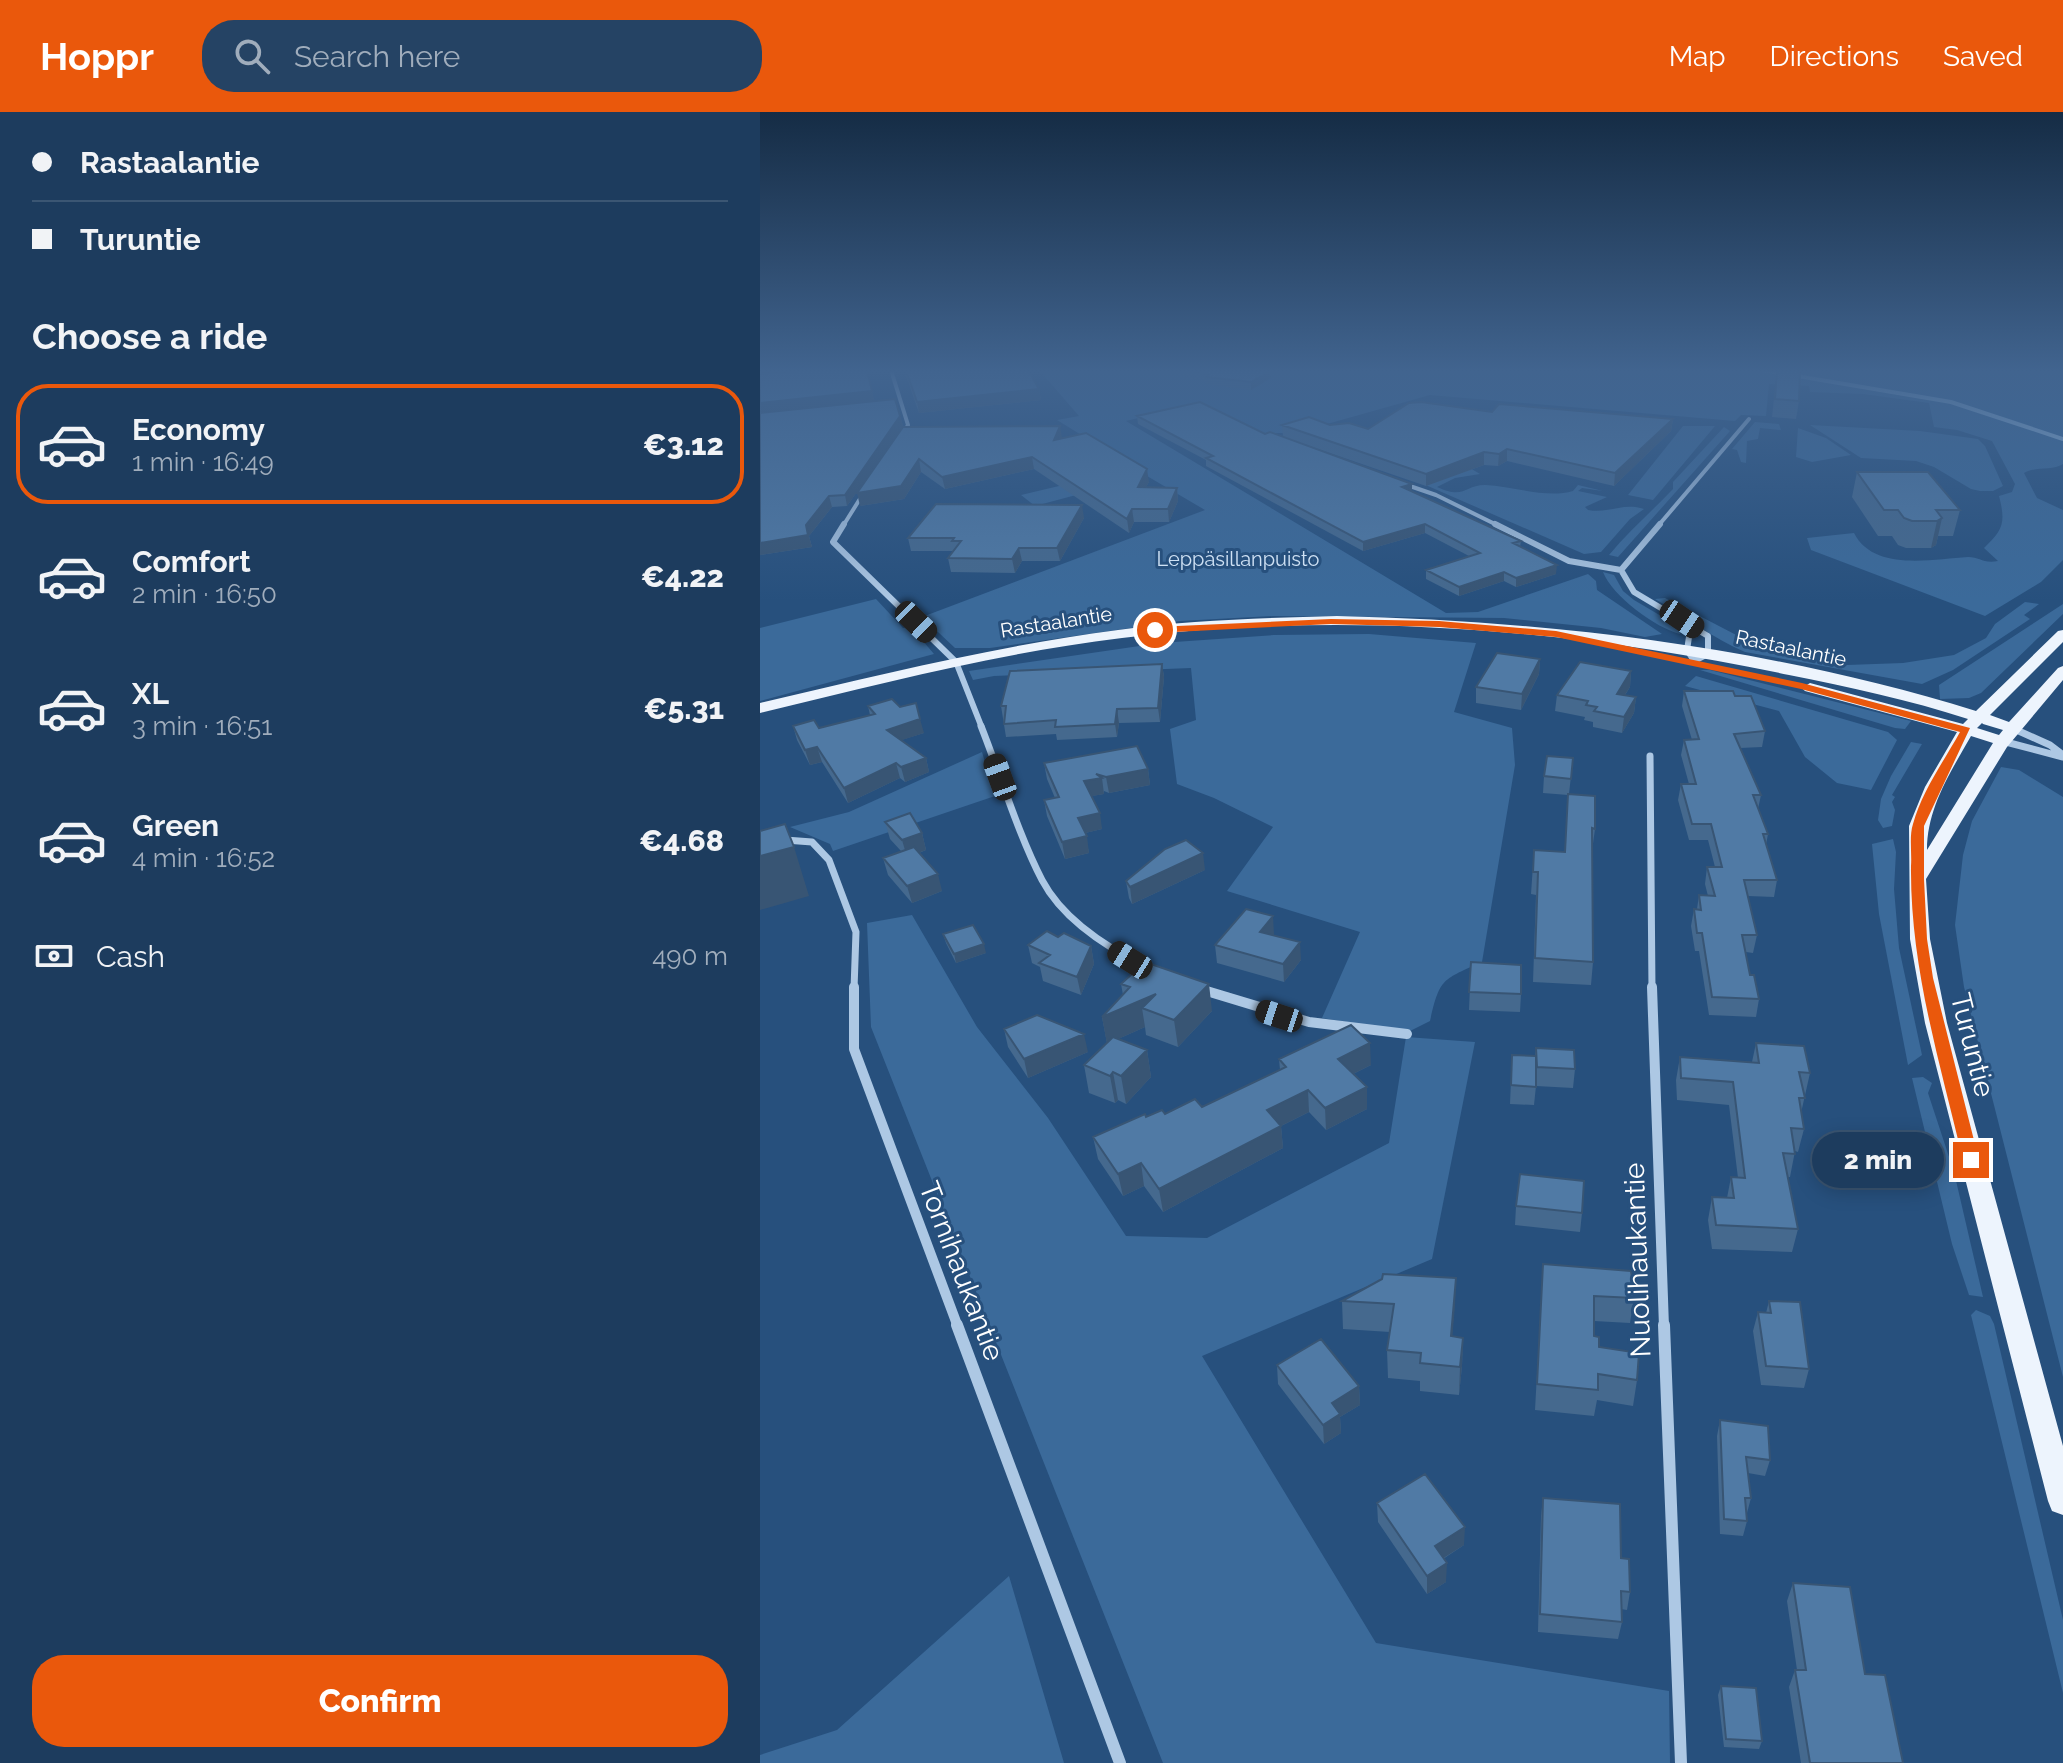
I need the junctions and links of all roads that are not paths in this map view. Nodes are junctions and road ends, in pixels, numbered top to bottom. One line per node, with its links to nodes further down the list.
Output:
1 (1725, 447): 4 (street)
2 (1397, 482): 4 (street)
3 (868, 486): 8 (street)
4 (1621, 570): 5 (street)
5 (1696, 628): 7 (street); 7 (street)
6 (2063, 634): 11 (main road, Turuntie)
7 (1696, 655): 8 (main road, Rastaalantie); 11 (main road, Rastaalantie)
8 (956, 662): 10 (main road, Rastaalantie); 17 (street)
9 (2063, 671): 12 (main road)
10 (760, 708)
11 (1972, 723): 12 (main road, Rastaalantie); 16 (main road, Turuntie)
12 (2007, 735): 14 (street); 14 (street); 16 (main road)
13 (1650, 756): 22 (street, Nuolihaukantie)
14 (2063, 756)
15 (760, 838): 21 (street, Tornihaukantie)
16 (1917, 879): 20 (main road, Turuntie)
17 (1160, 973)
18 (1191, 986): 19 (street)
19 (1407, 1034)
20 (2063, 1501)
21 (1120, 1763)
22 (1681, 1763)

